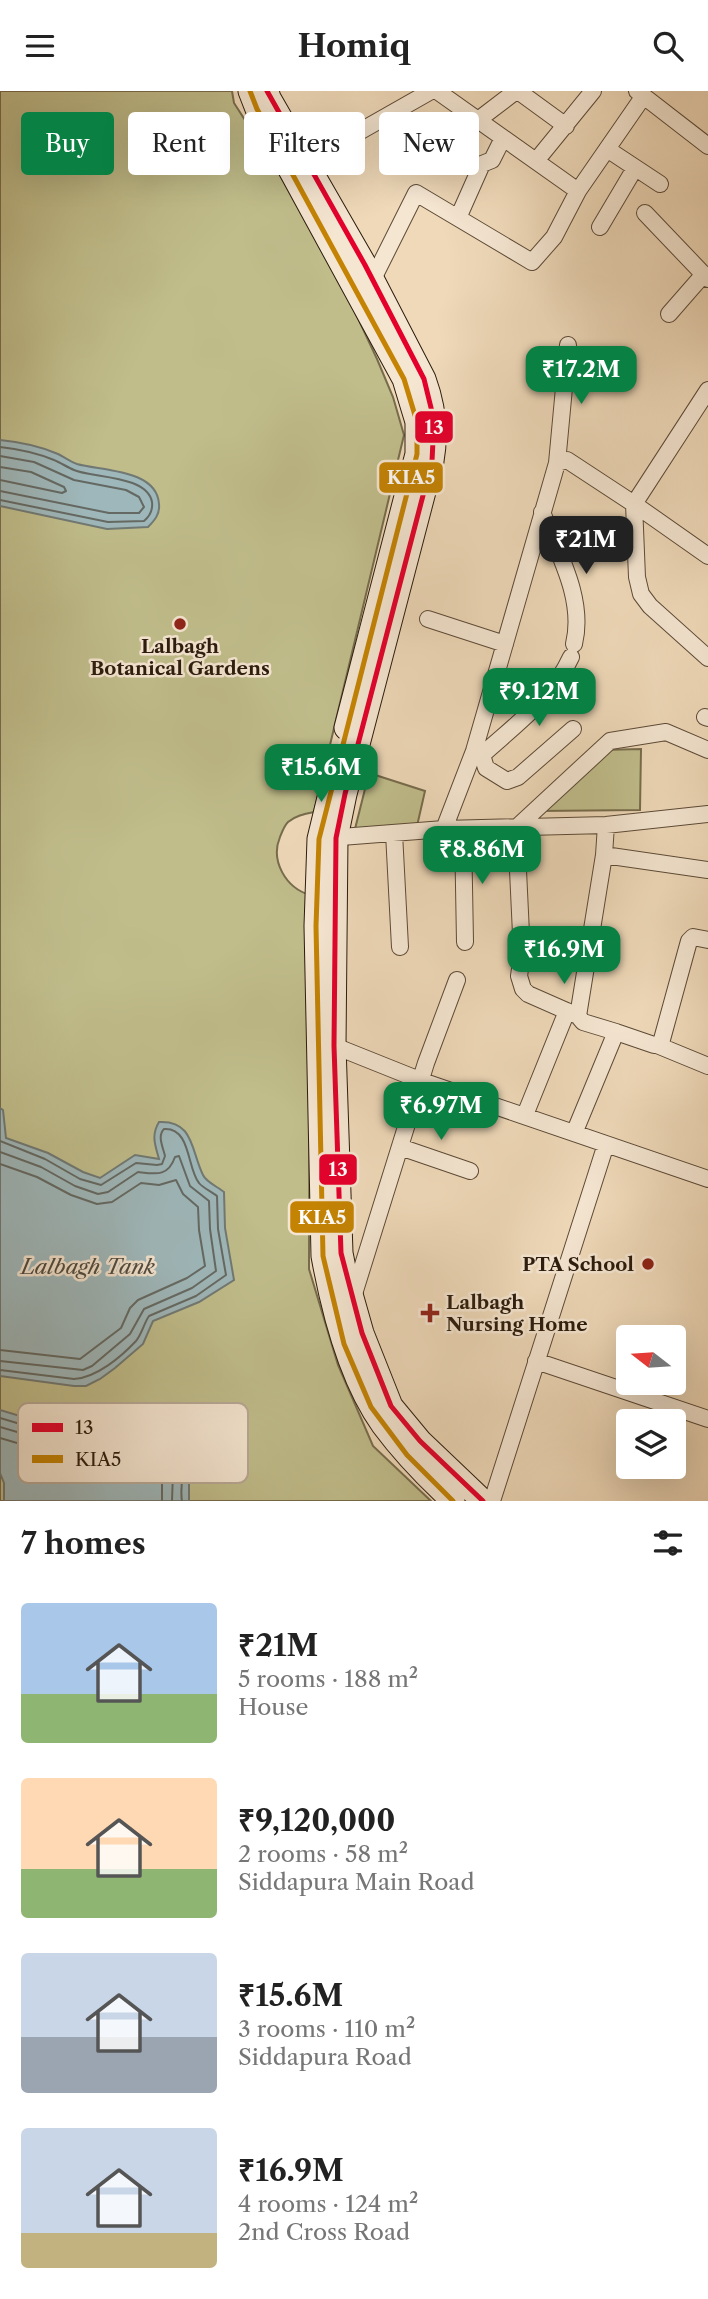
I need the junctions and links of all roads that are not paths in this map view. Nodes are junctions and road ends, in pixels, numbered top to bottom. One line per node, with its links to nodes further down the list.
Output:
1 (250, 91): 27 (main road)
2 (267, 91): 9 (main road)
3 (431, 91): 8 (street)
4 (437, 91): 10 (street)
5 (517, 91): 11 (street); 14 (street)
6 (585, 93): 14 (street)
7 (640, 94): 16 (street); 17 (street)
8 (409, 96): 13 (street)
9 (276, 112)
10 (467, 112)
11 (479, 119)
12 (479, 121): 15 (street)
13 (365, 124)
14 (566, 127): 18 (street)
15 (503, 138): 18 (street); 24 (street)
16 (708, 146)
17 (607, 149): 19 (street); 22 (street)
18 (536, 161): 22 (street)
19 (635, 168): 21 (street); 25 (street)
20 (312, 175): 27 (main road)
21 (660, 184)
22 (578, 191): 24 (street)
23 (645, 213): 26 (street)
24 (458, 218): 27 (street)
25 (600, 227)
26 (706, 277): 28 (street)
27 (364, 284): 47 (main road)
28 (669, 314)
29 (568, 345): 31 (street)
30 (708, 390): 32 (street)
31 (557, 463): 32 (street); 33 (street)
32 (634, 504): 34 (street); 37 (street)
33 (542, 512): 36 (street); 40 (street)
34 (705, 547)
35 (428, 619): 36 (street)
36 (505, 644): 40 (street)
37 (708, 658)
38 (573, 729): 40 (street)
39 (708, 750): 43 (street)
40 (477, 756): 44 (street)
41 (708, 814): 42 (street)
42 (606, 825): 43 (street); 48 (street)
43 (516, 828): 45 (street); 54 (street)
44 (444, 829): 45 (street); 46 (street)
45 (463, 830): 51 (street)
46 (394, 833): 47 (street); 52 (street)
47 (327, 838): 56 (main road)
48 (604, 855): 49 (street); 54 (street)
49 (708, 870)
50 (708, 940): 57 (street)
51 (465, 942)
52 (400, 947)
53 (457, 981): 59 (street)
54 (572, 1014): 55 (street); 60 (street)
55 (616, 1032): 57 (street); 61 (street)
56 (326, 1043): 59 (street); 66 (main road); 69 (main road)
57 (657, 1045): 58 (street)
58 (708, 1066)
59 (422, 1081): 60 (street); 63 (street)
60 (524, 1115): 61 (street)
61 (575, 1131): 62 (street)
62 (606, 1144): 65 (street); 67 (street)
63 (400, 1147): 64 (street); 66 (street)
64 (470, 1171)
65 (708, 1179)
66 (352, 1300): 70 (main road)
67 (536, 1361): 68 (street); 71 (street)
68 (708, 1419)
69 (453, 1501)
70 (483, 1501)
71 (492, 1501)

